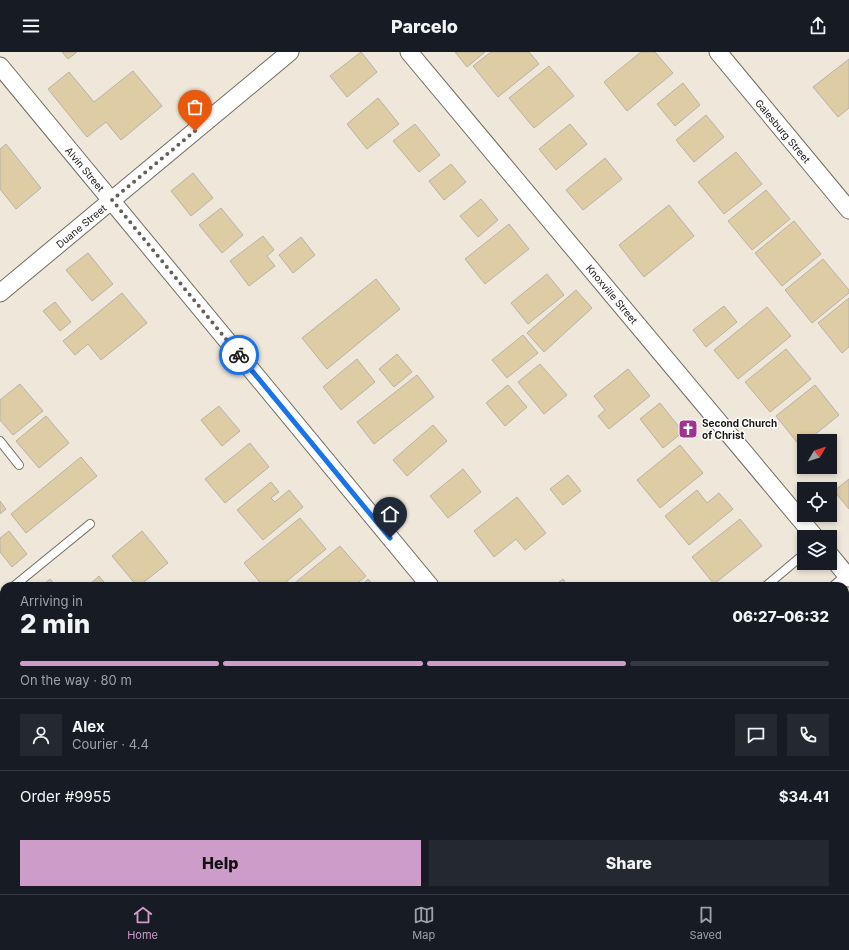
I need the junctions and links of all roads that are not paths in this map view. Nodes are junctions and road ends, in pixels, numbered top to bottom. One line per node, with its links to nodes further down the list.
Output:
1 (290, 52): 5 (street, Duane Street)
2 (409, 52): 11 (street, Knoxville Street)
3 (718, 52): 6 (street, Galesburg Street)
4 (0, 66): 5 (street, Alvin Street)
5 (112, 200): 7 (street, Duane Street); 16 (street, Alvin Street)
6 (849, 210)
7 (0, 293)
8 (2, 447): 9 (lane)
9 (20, 465)
10 (90, 524): 15 (lane)
11 (809, 530)
12 (797, 560): 17 (lane)
13 (837, 563): 14 (street)
14 (848, 576): 18 (lane)
15 (19, 582)
16 (427, 582)
17 (771, 582)
18 (839, 582)

